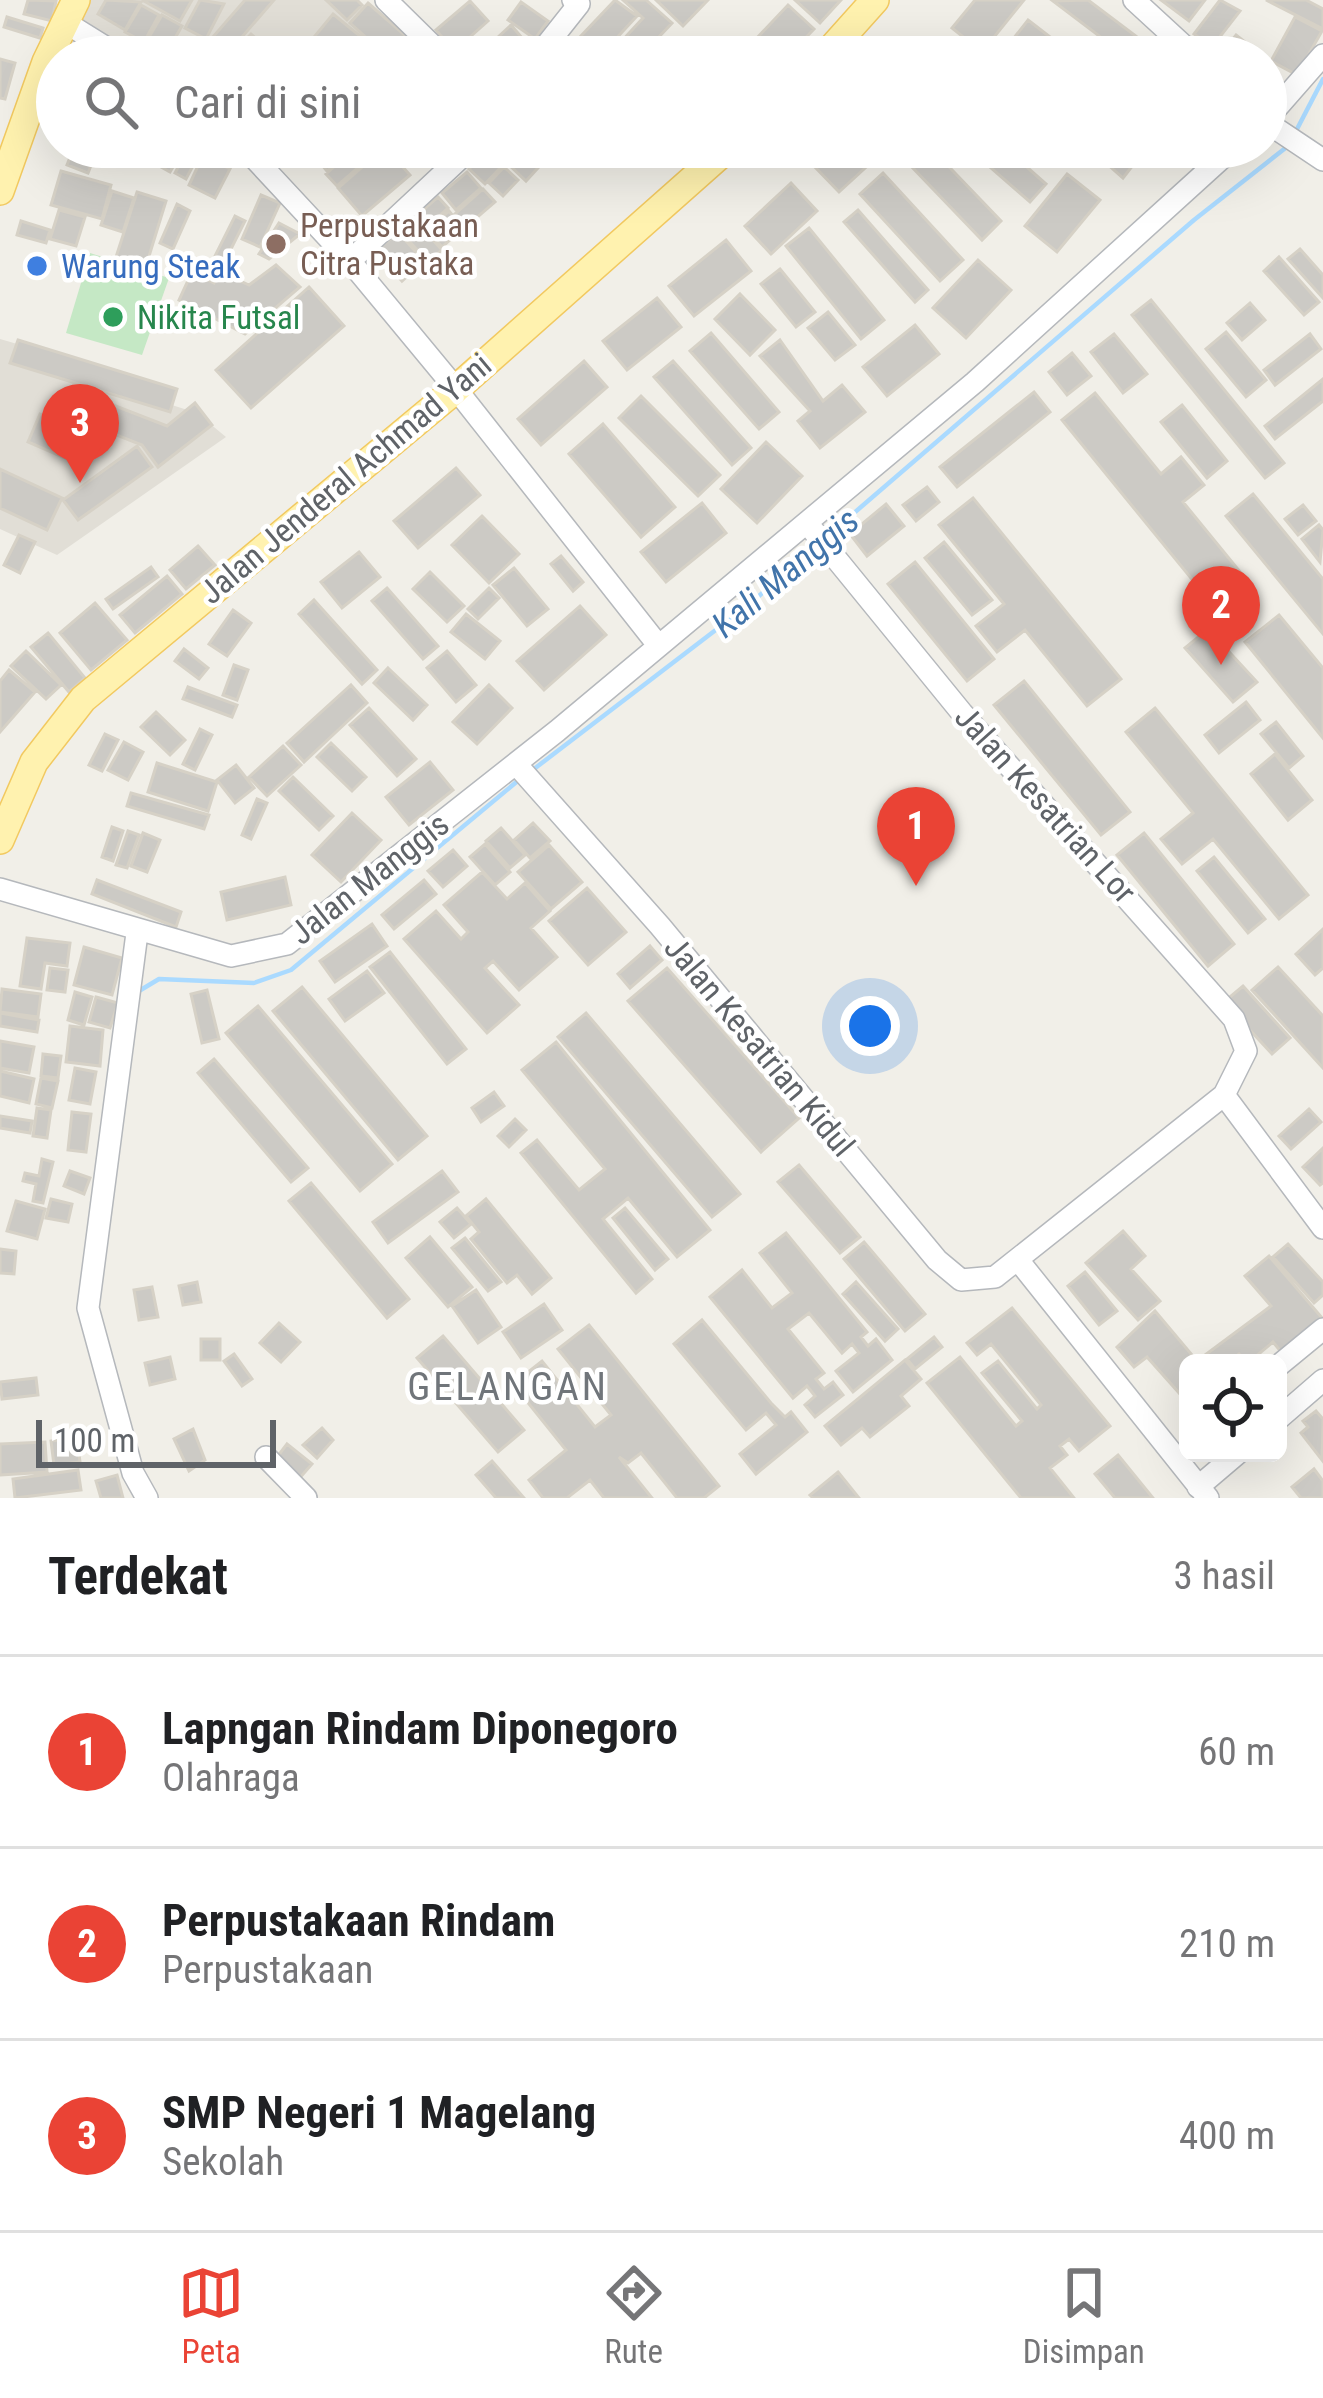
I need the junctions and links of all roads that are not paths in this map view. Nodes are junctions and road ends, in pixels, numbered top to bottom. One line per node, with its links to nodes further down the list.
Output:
1 (386, 0): 7 (street)
2 (875, 0): 9 (main road)
3 (1134, 0): 10 (street)
4 (579, 2): 8 (street)
5 (70, 11): 6 (street)
6 (98, 36)
7 (423, 36)
8 (553, 36)
9 (843, 36)
10 (1173, 36)
11 (1323, 55): 13 (street)
12 (36, 98): 20 (main road)
13 (1287, 104)
14 (1287, 136): 15 (street)
15 (1313, 154)
16 (264, 168): 21 (street)
17 (450, 168): 21 (street)
18 (705, 168): 22 (main road, Jalan Jenderal Achmad Yani)
19 (1211, 168): 23 (street, Jalan Manggis)
20 (0, 191)
21 (350, 261): 22 (street)
22 (456, 389): 24 (street); 26 (main road, Jalan Jenderal Achmad Yani)
23 (807, 523): 24 (street, Jalan Manggis); 29 (street, Jalan Kesatrian Lor)
24 (658, 645): 25 (street, Jalan Manggis)
25 (516, 764): 28 (street, Jalan Manggis); 31 (street, Jalan Kesatrian Kidul)
26 (0, 840)
27 (0, 889): 28 (street, Jalan Manggis)
28 (136, 932): 41 (street)
29 (1224, 1096): 30 (street); 31 (street, Jalan Kesatrian Kidul)
30 (1323, 1228)
31 (1018, 1260): 36 (street)
32 (1323, 1329): 33 (street)
33 (1287, 1359)
34 (1323, 1380): 35 (street)
35 (1287, 1411)
36 (1179, 1445)
37 (266, 1457): 42 (street)
38 (1188, 1462): 40 (street)
39 (1230, 1462): 40 (street)
40 (1203, 1492)
41 (147, 1498)
42 (306, 1498)

